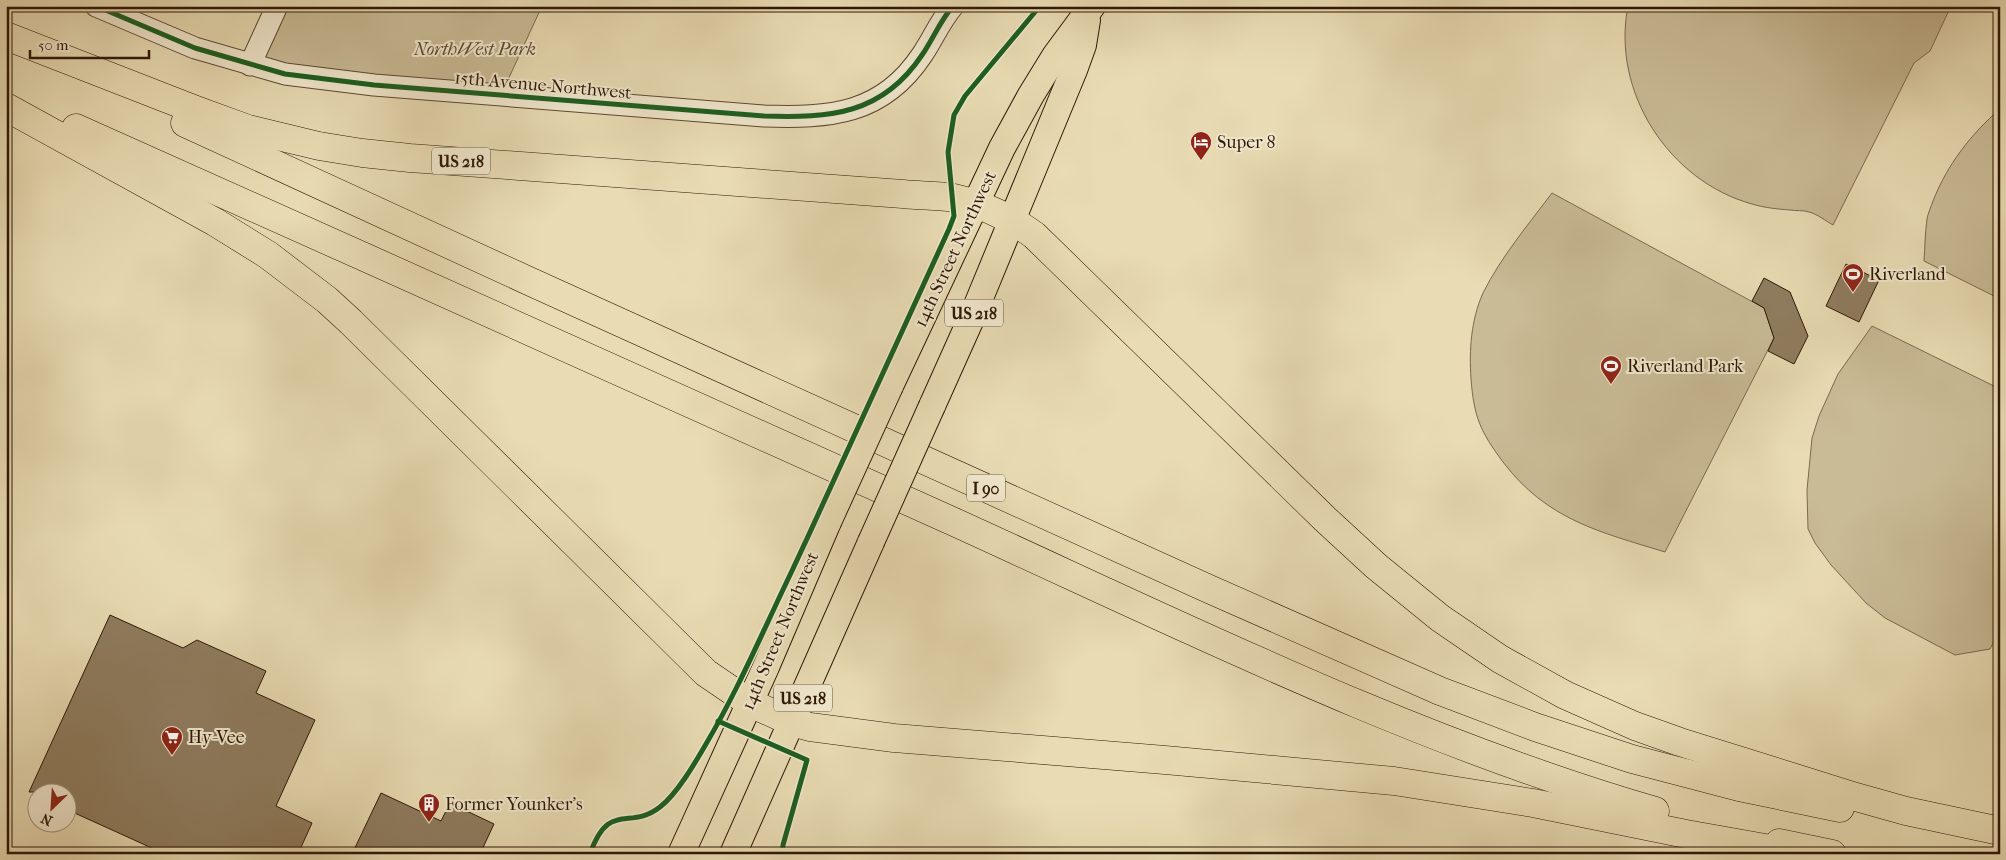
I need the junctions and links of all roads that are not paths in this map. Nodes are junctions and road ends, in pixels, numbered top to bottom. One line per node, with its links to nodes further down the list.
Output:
1 (96, 6): 7 (street, 15th Avenue Northwest)
2 (277, 6): 7 (street)
3 (953, 6): 7 (street, 15th Avenue Northwest)
4 (1086, 8): 10 (main road, 14th Street Northwest); 11 (main road, 14th Street Northwest)
5 (6, 36): 10 (highway, US 218)
6 (6, 41): 14 (highway, I 90)
7 (250, 65)
8 (6, 96): 18 (highway, I 90)
9 (6, 107): 12 (highway, US 218)
10 (976, 204): 11 (highway, US 218); 12 (main road, 14th Street Northwest, bridge)
11 (1012, 220): 13 (main road, 14th Street Northwest / US 218, bridge); 14 (highway)
12 (750, 703): 13 (highway); 15 (main road, 14th Street Northwest / US 218)
13 (792, 722): 16 (main road, 14th Street Northwest / US 218); 17 (highway)
14 (2000, 831)
15 (681, 854)
16 (733, 854)
17 (1798, 854)
18 (1832, 854)

